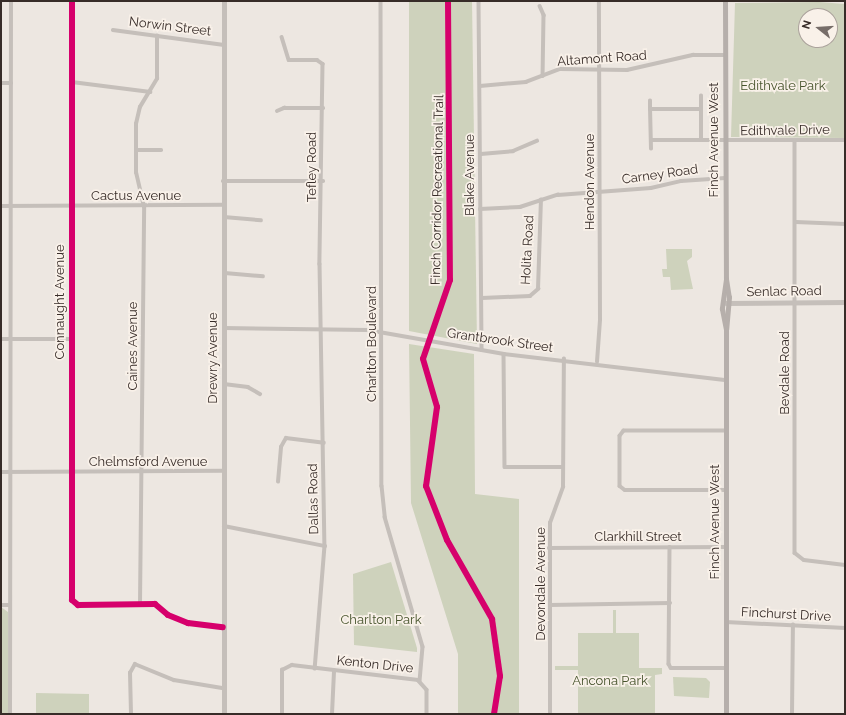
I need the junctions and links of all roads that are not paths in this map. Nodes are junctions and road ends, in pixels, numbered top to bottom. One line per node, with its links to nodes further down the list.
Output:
1 (11, 1): 18 (street)
2 (72, 1): 16 (street, Connaught Avenue)
3 (224, 1): 12 (street, Drewry Avenue)
4 (381, 1): 63 (street, Charlton Boulevard)
5 (480, 1): 19 (street, Blake Avenue)
6 (599, 1): 14 (street, Hendon Avenue)
7 (725, 1): 13 (main road, Finch Avenue West)
8 (540, 6): 15 (street)
9 (114, 30): 10 (street, Norwin Street)
10 (157, 36): 12 (street, Norwin Street); 20 (street, Caines Avenue)
11 (282, 37): 23 (street, Tefley Road)
12 (224, 44): 39 (street, Drewry Avenue)
13 (725, 55): 14 (street, Altamont Road); 32 (main road, Finch Avenue West)
14 (599, 69): 15 (street, Altamont Road); 40 (street, Hendon Avenue)
15 (543, 76): 19 (street, Altamont Road)
16 (72, 82): 20 (street); 44 (street, Connaught Avenue)
17 (1, 83): 18 (street)
18 (11, 83): 45 (street)
19 (480, 86): 36 (street, Blake Avenue)
20 (150, 92): 34 (street, Caines Avenue)
21 (701, 96): 25 (street)
22 (650, 101): 24 (street)
23 (323, 108): 26 (street); 38 (street, Tefley Road)
24 (650, 109): 25 (street); 27 (street)
25 (701, 109): 28 (street)
26 (277, 111)
27 (651, 140): 28 (street, Edithvale Drive); 33 (street)
28 (701, 140): 32 (street, Edithvale Drive)
29 (795, 140): 30 (street, Edithvale Drive); 32 (street, Edithvale Drive); 50 (street, Bevdale Road)
30 (845, 140)
31 (537, 141): 36 (street)
32 (725, 141): 37 (main road, Finch Avenue West)
33 (651, 149)
34 (136, 150): 35 (street); 46 (street, Caines Avenue)
35 (161, 150)
36 (481, 154): 47 (street, Blake Avenue)
37 (725, 178): 40 (street, Carney Road); 54 (main road, Finch Avenue West)
38 (323, 180): 39 (street); 61 (street, Tefley Road)
39 (223, 181): 42 (street, Drewry Avenue)
40 (600, 192): 41 (street, Carney Road); 70 (street, Hendon Avenue)
41 (541, 200): 47 (street, Carney Road); 55 (street, Holita Road)
42 (224, 205): 46 (street, Cactus Avenue); 48 (street, Drewry Avenue)
43 (1, 206): 45 (street, Cactus Avenue)
44 (71, 206): 45 (street, Cactus Avenue); 46 (street, Cactus Avenue); 66 (street, Connaught Avenue)
45 (11, 207): 65 (street)
46 (144, 207): 77 (street, Caines Avenue)
47 (480, 209): 55 (street, Blake Avenue)
48 (224, 217): 49 (street); 52 (street, Drewry Avenue)
49 (261, 220)
50 (796, 222): 51 (street); 59 (street, Bevdale Road)
51 (845, 224)
52 (224, 273): 53 (street); 60 (street, Drewry Avenue)
53 (263, 276)
54 (726, 279): 57 (main road, Finch Avenue West); 58 (main road, Finch Avenue West)
55 (482, 298): 67 (street, Blake Avenue)
56 (845, 302): 59 (street, Senlac Road)
57 (722, 303): 58 (street, Senlac Road); 62 (main road, Finch Avenue West)
58 (729, 303): 59 (street, Senlac Road); 62 (main road, Finch Avenue West)
59 (795, 303): 89 (street, Bevdale Road)
60 (224, 328): 61 (street, Grantbrook Street); 72 (street, Drewry Avenue)
61 (322, 329): 63 (street, Grantbrook Street); 75 (street, Dallas Road)
62 (726, 329): 71 (main road, Finch Avenue West)
63 (382, 333): 67 (street, Grantbrook Street); 102 (street, Charlton Boulevard)
64 (1, 339): 65 (street)
65 (10, 339): 66 (street); 80 (street)
66 (72, 339): 81 (street, Connaught Avenue)
67 (482, 350): 68 (street, Grantbrook Street)
68 (504, 354): 69 (street, Grantbrook Street); 76 (street)
69 (564, 359): 70 (street, Grantbrook Street); 76 (street, Devondale Avenue)
70 (597, 362): 71 (street, Grantbrook Street)
71 (726, 380): 74 (main road, Finch Avenue West)
72 (224, 384): 73 (street); 78 (street, Drewry Avenue)
73 (260, 394)
74 (726, 431): 83 (main road, Finch Avenue West); 83 (street)
75 (324, 443): 82 (street); 85 (street, Dallas Road)
76 (562, 467): 87 (street, Devondale Avenue)
77 (143, 471): 78 (street, Chelmsford Avenue); 81 (street, Chelmsford Avenue); 91 (street, Caines Avenue)
78 (223, 471): 84 (street, Drewry Avenue)
79 (1, 472): 80 (street, Chelmsford Avenue)
80 (10, 472): 81 (street, Chelmsford Avenue); 94 (street)
81 (71, 472): 91 (street, Connaught Avenue)
82 (278, 482)
83 (726, 490): 88 (main road, Finch Avenue West)
84 (224, 526): 85 (street); 97 (street, Drewry Avenue)
85 (325, 546): 100 (street, Dallas Road)
86 (670, 547): 87 (street, Clarkhill Street); 88 (street, Clarkhill Street); 90 (street)
87 (549, 548): 92 (street, Devondale Avenue)
88 (726, 548): 95 (main road, Finch Avenue West)
89 (845, 565)
90 (670, 603): 92 (street); 99 (street)
91 (140, 604): 97 (street)
92 (550, 604): 110 (street, Devondale Avenue)
93 (1, 605): 94 (street)
94 (10, 605): 104 (street)
95 (726, 622): 96 (street, Finchurst Drive); 99 (main road, Finch Avenue West)
96 (793, 626): 98 (street, Finchurst Drive); 112 (street)
97 (223, 627): 103 (street, Drewry Avenue)
98 (845, 628)
99 (726, 668): 111 (main road, Finch Avenue West)
100 (315, 669): 101 (street, Kenton Drive); 107 (street, Kenton Drive)
101 (334, 671): 102 (street, Kenton Drive); 108 (street)
102 (420, 681): 109 (street, Kenton Drive)
103 (223, 688): 105 (street); 106 (street, Drewry Avenue)
104 (10, 714)
105 (130, 714)
106 (224, 714)
107 (282, 714)
108 (332, 714)
109 (427, 714)
110 (550, 714)
111 (726, 714)
112 (792, 714)

